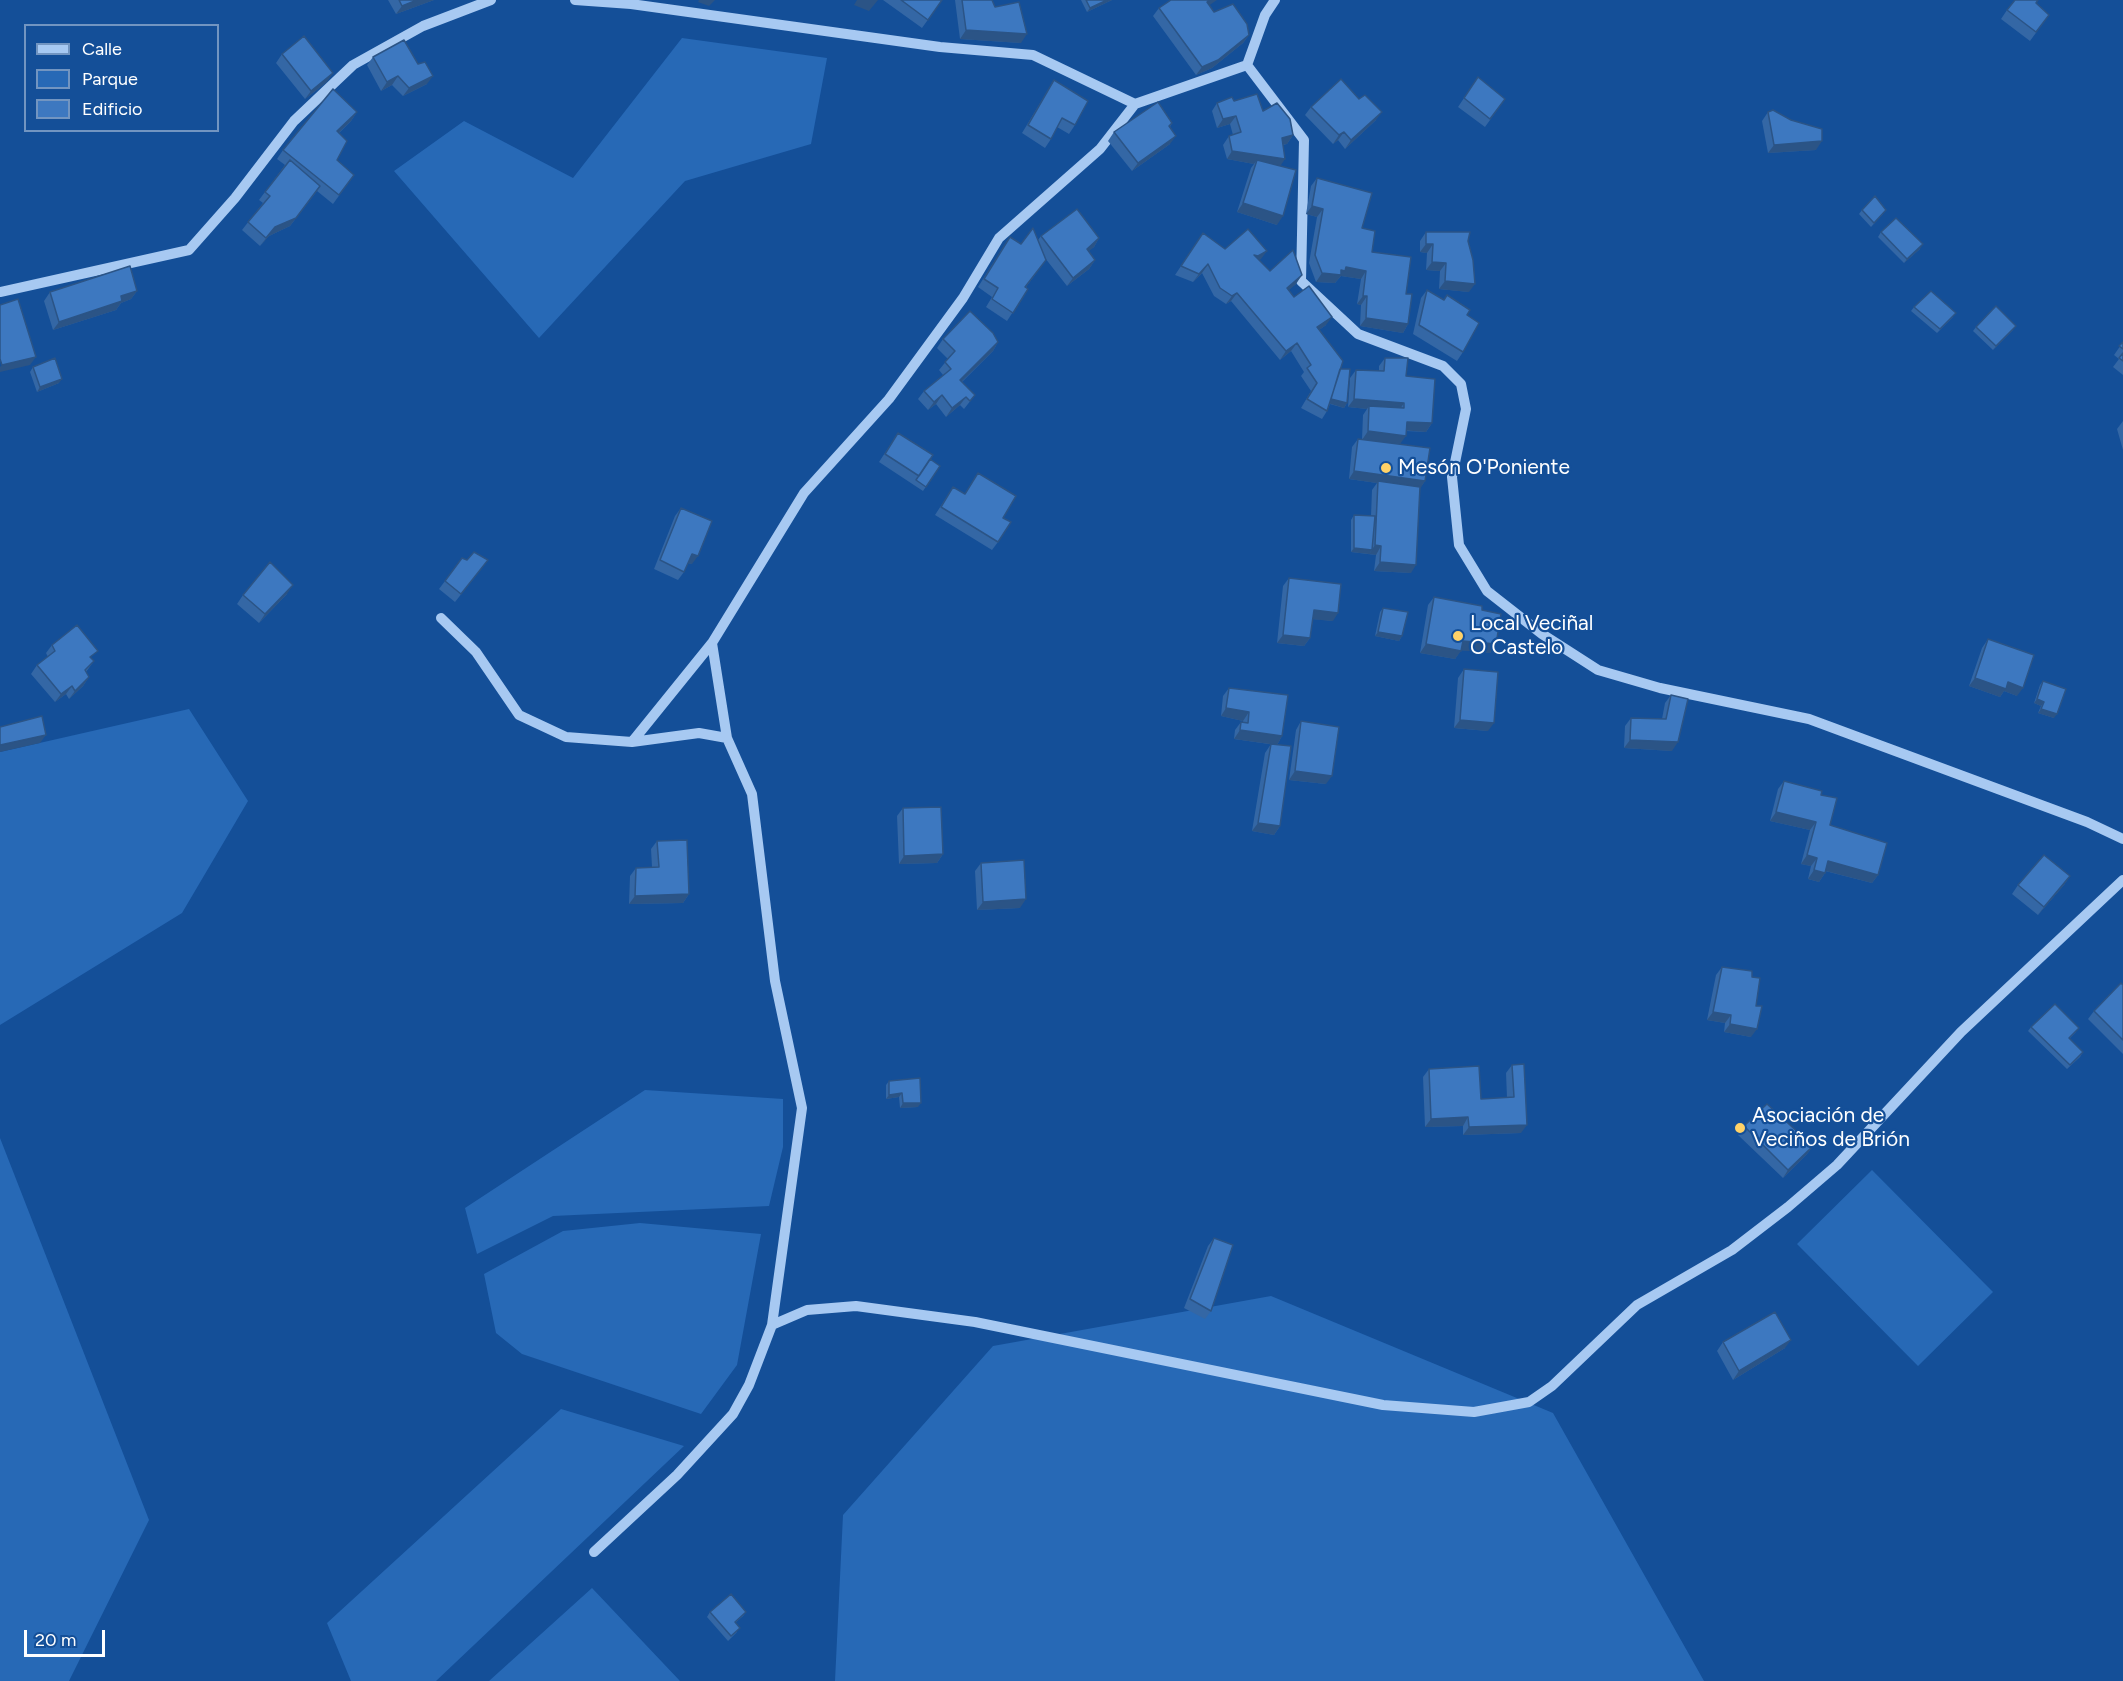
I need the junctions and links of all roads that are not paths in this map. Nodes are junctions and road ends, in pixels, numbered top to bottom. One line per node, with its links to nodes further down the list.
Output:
1 (491, 0): 6 (street)
2 (575, 0): 5 (street)
3 (1275, 0): 4 (street)
4 (1247, 65): 5 (street); 11 (street)
5 (1135, 104): 8 (street)
6 (0, 292)
7 (441, 618): 10 (street)
8 (712, 643): 9 (street); 10 (street)
9 (727, 738): 10 (street); 13 (street)
10 (632, 742)
11 (2123, 839)
12 (2123, 880): 13 (street)
13 (772, 1325): 14 (street)
14 (594, 1552)

